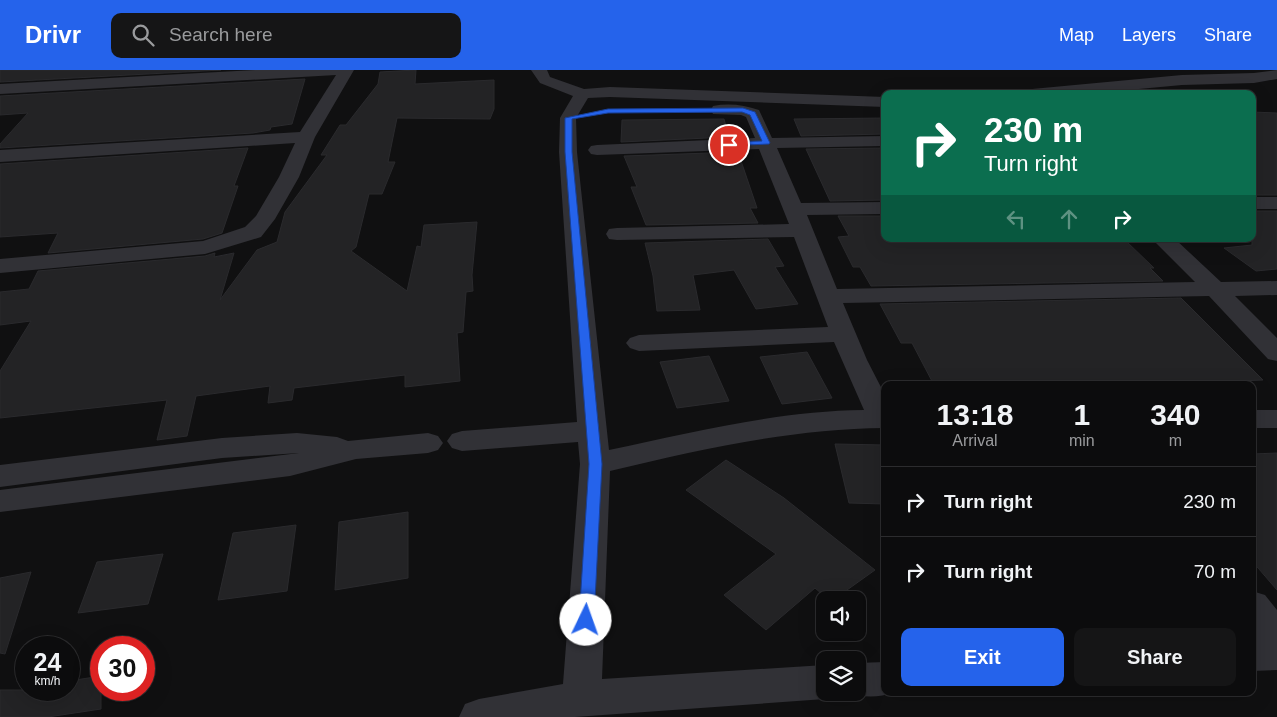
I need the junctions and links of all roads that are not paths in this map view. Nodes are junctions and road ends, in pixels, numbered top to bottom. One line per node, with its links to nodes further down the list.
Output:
1 (336, 70): 5 (street)
2 (346, 70): 9 (street)
3 (539, 70): 8 (street)
4 (1277, 74): 6 (street)
5 (0, 89)
6 (1075, 90)
7 (881, 102): 8 (street)
8 (591, 107): 11 (street); 32 (street)
9 (306, 137): 13 (street); 21 (street)
10 (881, 141): 11 (street)
11 (767, 143): 12 (street); 17 (street)
12 (597, 150)
13 (0, 156)
14 (1256, 203): 15 (street)
15 (1277, 203)
16 (881, 208): 17 (street)
17 (794, 209): 18 (street)
18 (803, 230): 19 (street); 24 (street)
19 (617, 234)
20 (1166, 242): 23 (street)
21 (0, 266)
22 (1277, 288): 23 (street)
23 (1216, 290): 24 (street); 27 (street)
24 (829, 296): 25 (street)
25 (844, 334): 26 (street); 28 (street)
26 (639, 343)
27 (1277, 353)
28 (881, 413)
29 (881, 419): 36 (street)
30 (1256, 419): 31 (street)
31 (1277, 419)
32 (592, 431): 33 (street); 36 (street)
33 (462, 441)
34 (428, 443): 35 (street)
35 (356, 449): 37 (street); 38 (street)
36 (596, 464): 46 (street)
37 (0, 476)
38 (0, 501)
39 (1256, 610): 40 (street)
40 (1277, 638)
41 (1277, 654): 42 (street)
42 (1256, 655)
43 (881, 679): 44 (street)
44 (866, 680)
45 (816, 683): 46 (street)
46 (582, 698): 47 (street)
47 (479, 717)

